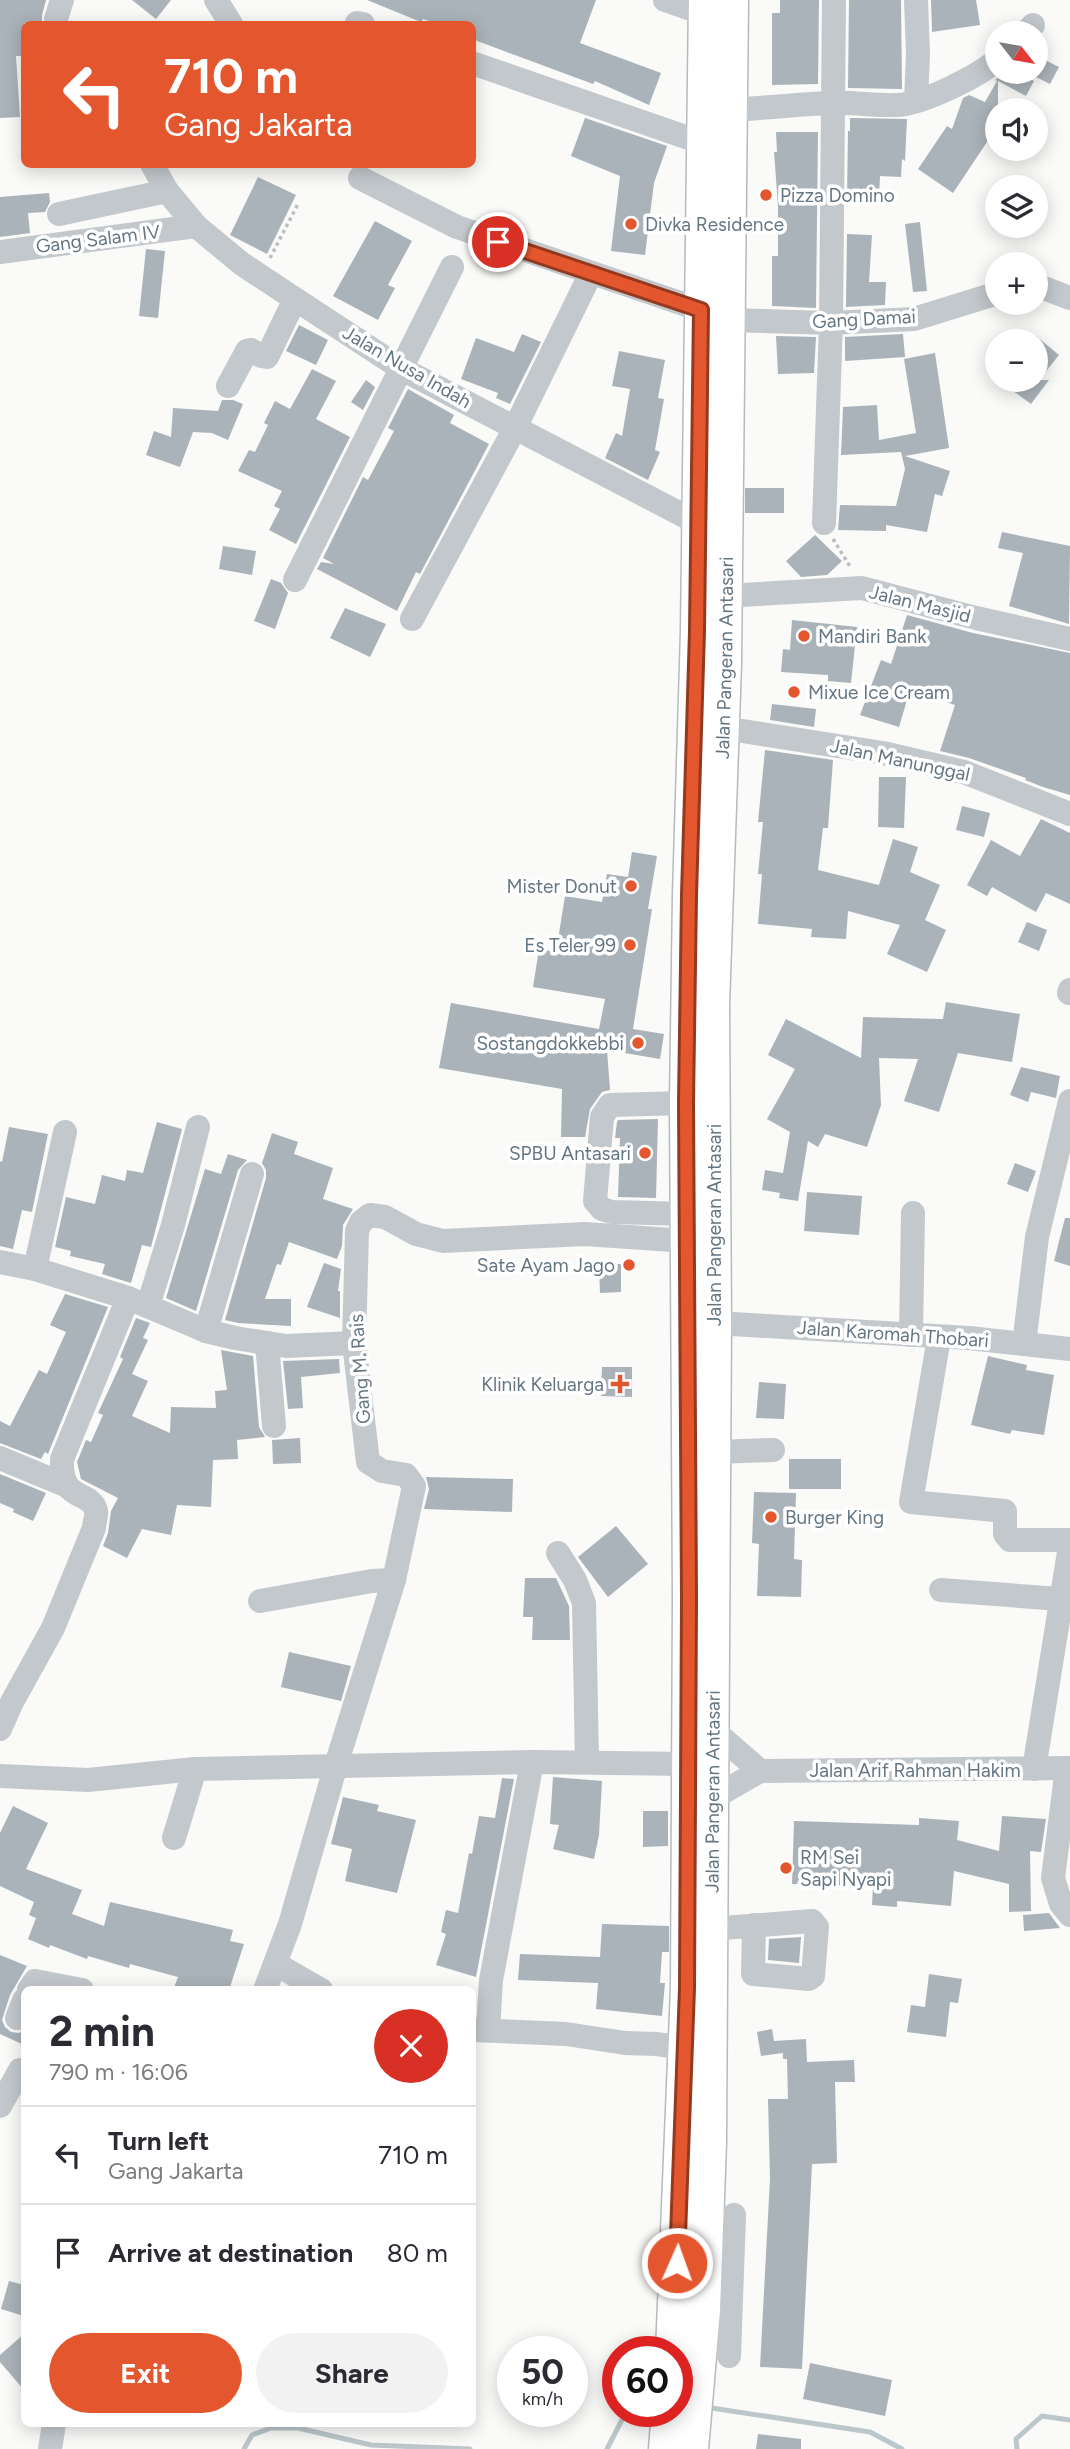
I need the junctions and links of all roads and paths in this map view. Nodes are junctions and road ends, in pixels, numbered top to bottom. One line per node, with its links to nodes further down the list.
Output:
1 (216, 0): 7 (street)
2 (665, 0): 6 (street)
3 (732, 0): 12 (main road, Jalan Pangeran Antasari)
4 (834, 0): 11 (street)
5 (916, 0): 10 (street)
6 (705, 7): 13 (main road, Jalan Pangeran Antasari)
7 (229, 21)
8 (476, 64): 13 (street)
9 (985, 70): 10 (street)
10 (916, 101): 11 (street)
11 (834, 103): 12 (street); 29 (street)
12 (731, 110): 28 (main road, Jalan Pangeran Antasari)
13 (703, 143): 28 (main road, Jalan Pangeran Antasari)
14 (154, 168): 16 (street, Jalan Nusa Indah)
15 (360, 177): 22 (street, Gang Damai)
16 (167, 191): 18 (street); 19 (street, Jalan Nusa Indah)
17 (298, 204): 23 (path)
18 (59, 214)
19 (196, 226): 20 (street, Gang Salam IV); 23 (street, Jalan Nusa Indah)
20 (0, 251)
21 (452, 267): 30 (street)
22 (591, 273): 28 (street, Gang Damai); 32 (street)
23 (261, 277): 27 (street, Jalan Nusa Indah)
24 (1048, 290): 26 (street)
25 (985, 297): 29 (street, Gang Damai)
26 (1070, 298)
27 (295, 299): 30 (street, Jalan Nusa Indah); 31 (street)
28 (714, 315): 29 (street, Gang Damai); 33 (main road, Jalan Pangeran Antasari); 37 (main road, Jalan Pangeran Antasari)
29 (831, 323): 34 (street)
30 (402, 369): 32 (street, Jalan Nusa Indah); 35 (street)
31 (228, 386)
32 (515, 428): 33 (street, Jalan Nusa Indah); 38 (street)
33 (698, 523): 42 (main road, Jalan Pangeran Antasari)
34 (824, 523): 36 (path)
35 (295, 580)
36 (862, 589): 37 (street, Jalan Masjid); 39 (street, Jalan Masjid)
37 (725, 596): 40 (main road, Jalan Pangeran Antasari)
38 (412, 619)
39 (1070, 639)
40 (723, 728): 41 (street, Jalan Manunggal); 42 (main road, Jalan Pangeran Antasari)
41 (1070, 814)
42 (703, 895): 43 (main road, Jalan Pangeran Antasari)
43 (702, 929): 45 (main road, Jalan Pangeran Antasari); 54 (main road, Jalan Pangeran Antasari)
44 (1070, 1101): 60 (street)
45 (686, 1103): 50 (main road, Jalan Pangeran Antasari); 50 (street)
46 (198, 1127): 53 (street)
47 (65, 1132): 52 (street)
48 (252, 1174): 55 (street)
49 (912, 1213): 56 (street)
50 (687, 1227): 59 (street, Gang M. Rais); 79 (main road, Jalan Pangeran Antasari)
51 (0, 1262): 52 (street)
52 (34, 1269): 53 (street)
53 (138, 1302): 55 (street); 66 (street)
54 (715, 1323): 56 (street, Jalan Karomah Thobari); 64 (main road, Jalan Pangeran Antasari)
55 (206, 1331): 58 (street)
56 (911, 1335): 57 (street, Jalan Karomah Thobari)
57 (939, 1338): 60 (street, Jalan Karomah Thobari); 67 (street)
58 (267, 1343): 59 (street); 62 (street)
59 (354, 1343): 70 (street, Gang M. Rais)
60 (1024, 1344): 61 (street, Jalan Karomah Thobari)
61 (1070, 1349)
62 (274, 1426)
63 (773, 1450): 64 (street)
64 (715, 1452): 76 (main road, Jalan Pangeran Antasari)
65 (0, 1458): 66 (street)
66 (65, 1485): 74 (street)
67 (1070, 1540)
68 (1070, 1546): 72 (street)
69 (558, 1553): 78 (street)
70 (394, 1580): 73 (street); 80 (street, Gang M. Rais)
71 (941, 1590): 72 (street)
72 (1060, 1599): 83 (street)
73 (260, 1601)
74 (6, 1699): 75 (street)
75 (0, 1728)
76 (712, 1729): 84 (street); 86 (main road, Jalan Pangeran Antasari)
77 (532, 1762): 78 (street); 80 (street); 96 (street)
78 (587, 1762): 79 (street)
79 (687, 1764): 97 (main road, Jalan Pangeran Antasari)
80 (336, 1765): 82 (street); 91 (street, Gang M. Rais)
81 (1068, 1768): 83 (street, Jalan Arif Rahman Hakim); 88 (street)
82 (195, 1769): 85 (street); 87 (street)
83 (1034, 1769): 84 (street, Jalan Arif Rahman Hakim)
84 (760, 1771): 86 (street, Jalan Arif Rahman Hakim)
85 (0, 1776)
86 (711, 1799): 90 (main road, Jalan Pangeran Antasari)
87 (174, 1838)
88 (1070, 1915)
89 (754, 1925): 90 (street)
90 (710, 1929): 101 (main road, Jalan Pangeran Antasari)
91 (276, 1964): 94 (street, Gang M. Rais); 95 (street)
92 (31, 1986): 93 (street)
93 (63, 1986)
94 (267, 1986)
95 (314, 1986)
96 (480, 2030): 97 (street)
97 (686, 2048): 102 (main road, Jalan Pangeran Antasari)
98 (20, 2070): 99 (street)
99 (0, 2106)
100 (734, 2215): 101 (street)
101 (719, 2257): 102 (main road, Jalan Pangeran Antasari); 104 (street)
102 (689, 2311): 103 (main road, Jalan Pangeran Antasari)
103 (687, 2336)
104 (729, 2356)
105 (54, 2427): 106 (street)
106 (50, 2449)

